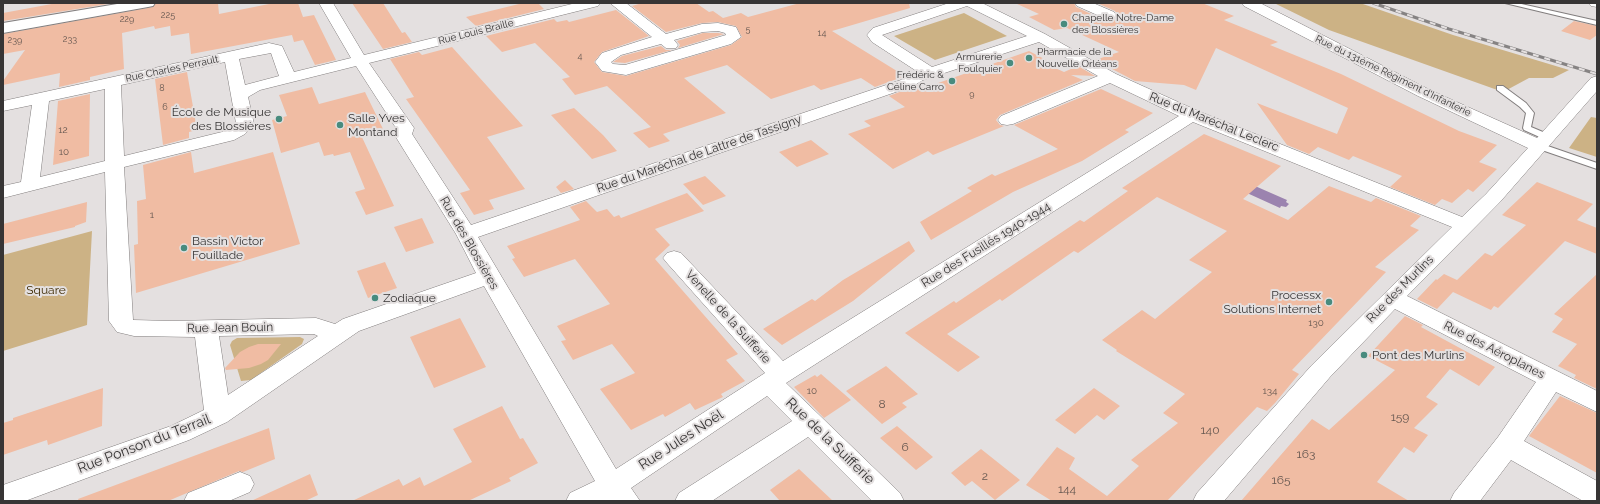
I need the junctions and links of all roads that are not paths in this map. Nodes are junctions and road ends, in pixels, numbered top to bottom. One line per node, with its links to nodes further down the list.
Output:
1 (148, 3): 12 (main road)
2 (326, 3): 17 (street, Rue des Blossières)
3 (593, 3): 17 (street, Rue Louis Braille)
4 (617, 3): 14 (street)
5 (964, 3): 18 (street)
6 (971, 3): 13 (street, Rue du Maréchal Leclerc)
7 (1082, 3): 10 (street)
8 (1249, 3): 30 (street, Rue du 131ème Régiment d'Infanterie)
9 (1508, 3): 11 (lane)
10 (1109, 15)
11 (1597, 23)
12 (3, 28)
13 (1040, 37): 18 (street, Rue du Maréchal de Lattre de Tassigny); 19 (street, Rue du Maréchal Leclerc)
14 (663, 39): 15 (street); 15 (street); 15 (street)
15 (683, 54)
16 (231, 56): 20 (street, Rue Charles Perrault); 21 (street, Rue Charles Perrault); 24 (street, Rue Charles Perrault)
17 (360, 61): 20 (street); 36 (street, Rue des Blossières)
18 (931, 73): 36 (street, Rue du Maréchal de Lattre de Tassigny)
19 (1110, 77): 28 (street, Rue du Maréchal Leclerc); 29 (street)
20 (288, 78): 24 (street)
21 (113, 82): 25 (street, Rue Charles Perrault); 31 (street, Rue Charles Perrault)
22 (1595, 84): 26 (street, Rue des Murlins)
23 (1500, 88): 30 (lane)
24 (239, 95): 31 (street, Rue Charles Perrault)
25 (41, 97): 27 (street, Rue Charles Perrault); 33 (street)
26 (1590, 101): 30 (street, Rue des Murlins)
27 (3, 106)
28 (1192, 115): 35 (street, Rue du Maréchal Leclerc); 42 (street, Rue des Fusillés 1940-1944)
29 (1007, 120)
30 (1543, 142): 32 (lane); 35 (street, Rue des Murlins)
31 (115, 164): 33 (street, Rue Charles Perrault); 40 (street, Rue Jean Bouin)
32 (1597, 166)
33 (30, 185): 34 (street, Rue Charles Perrault)
34 (3, 192)
35 (1465, 225): 39 (street, Rue des Murlins)
36 (466, 234): 38 (street, Rue des Blossières)
37 (674, 258): 42 (street, Venelle de la Suifferie)
38 (489, 276): 41 (street); 49 (street, Rue des Blossières)
39 (1392, 298): 43 (street, Rue des Aéroplanes); 56 (street, Rue des Murlins)
40 (206, 328): 41 (street, Rue Jean Bouin); 45 (street)
41 (337, 334): 45 (street, Rue Ponson du Terrail)
42 (775, 379): 46 (street, Rue de la Suifferie); 49 (street, Rue Jules Noël)
43 (1551, 379): 44 (street, Rue des Aéroplanes); 47 (street)
44 (1597, 402)
45 (218, 416): 51 (street, Rue Ponson du Terrail)
46 (810, 423): 54 (street); 55 (street, Rue de la Suifferie)
47 (1507, 445): 50 (street); 57 (street)
48 (240, 484): 52 (street)
49 (619, 493): 53 (street, Rue Jules Noël)
50 (1597, 495)
51 (3, 497)
52 (198, 501)
53 (580, 501)
54 (689, 501)
55 (890, 501)
56 (1207, 501)
57 (1464, 501)

